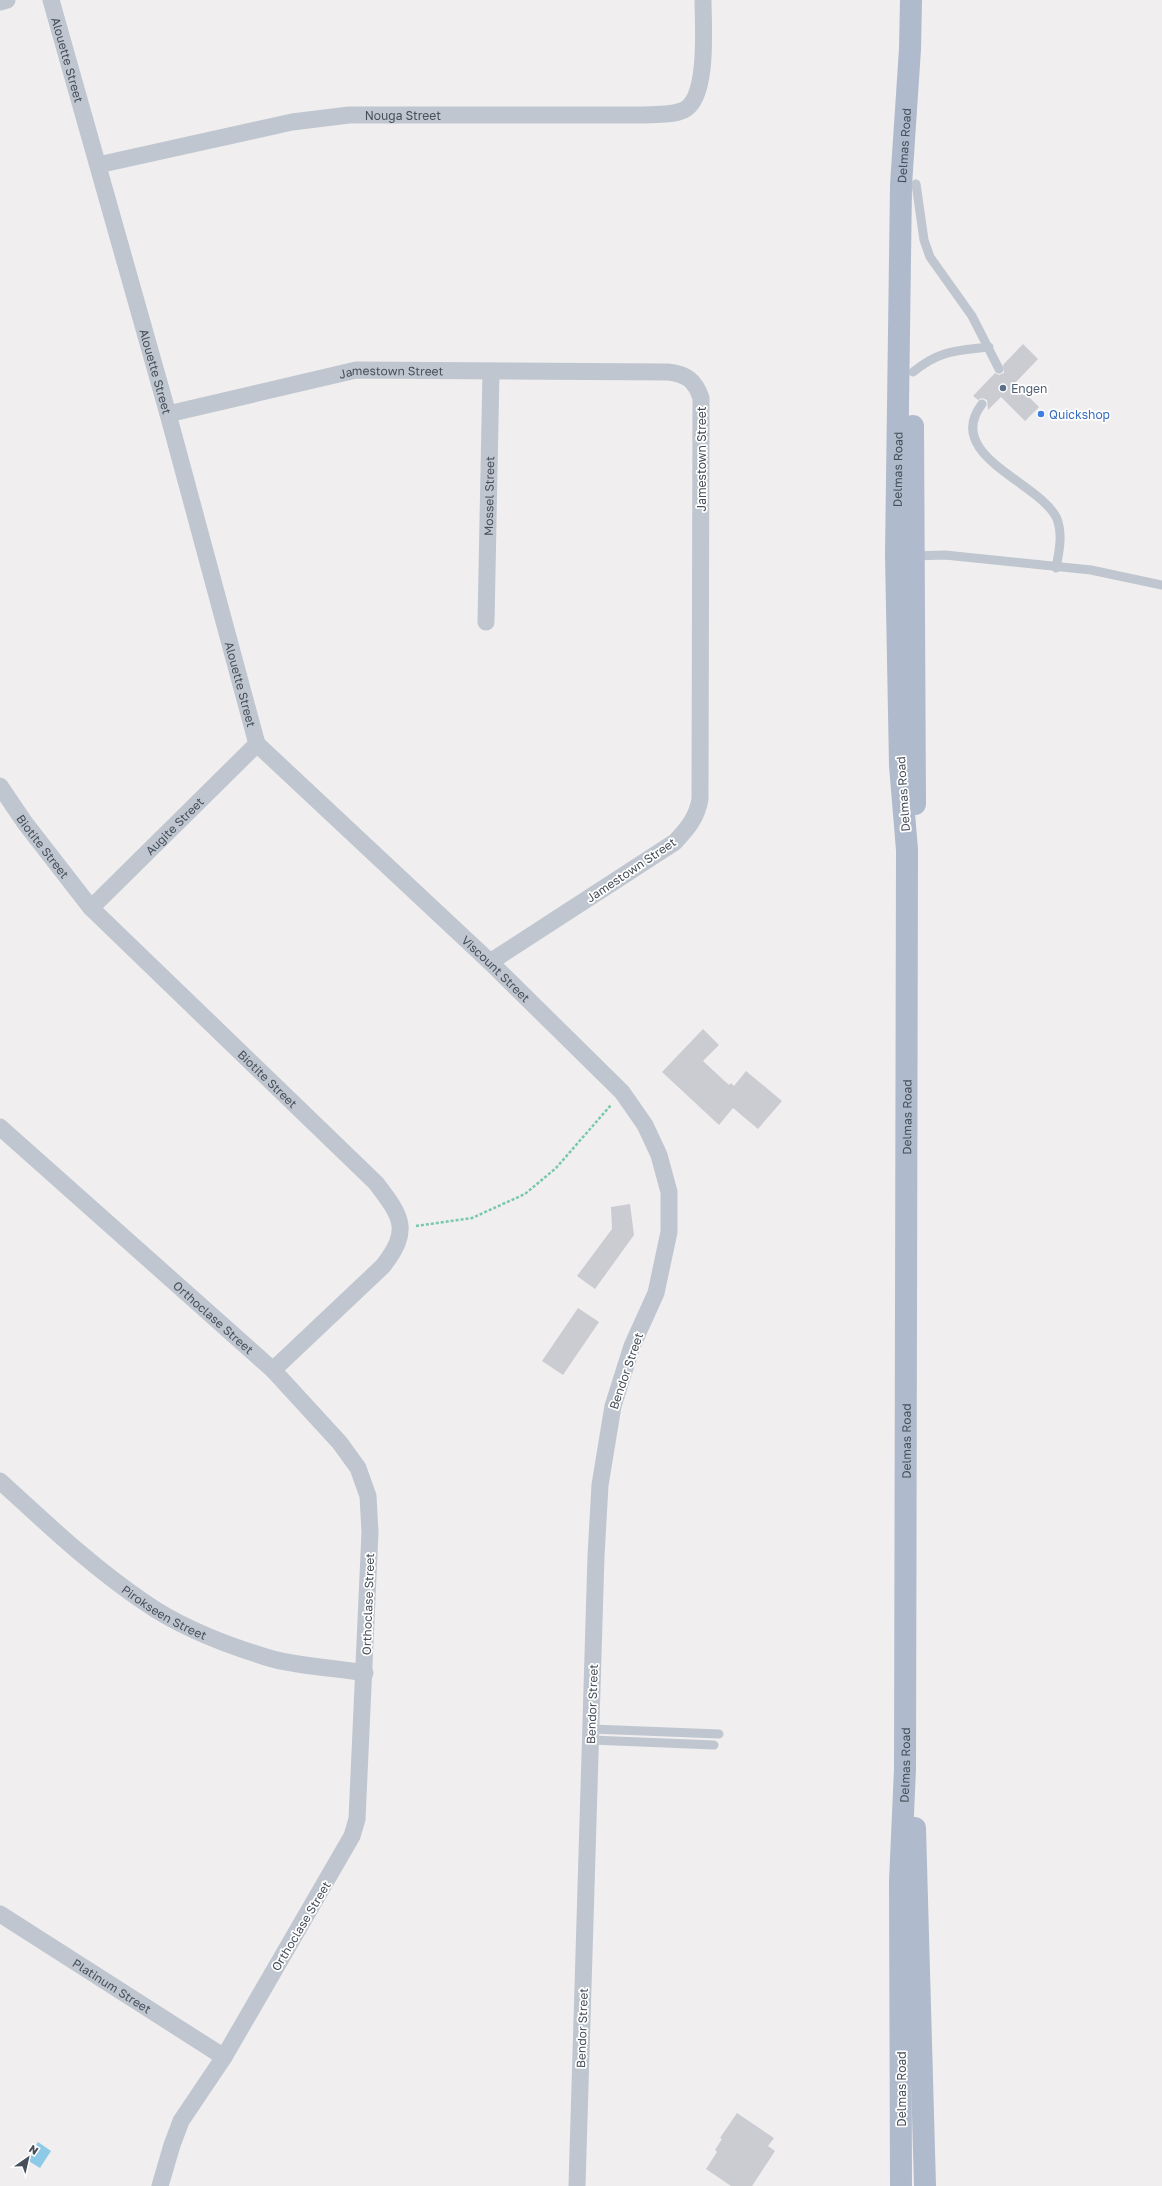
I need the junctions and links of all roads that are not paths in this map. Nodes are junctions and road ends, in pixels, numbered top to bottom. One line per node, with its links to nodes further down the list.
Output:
1 (7, 0): 5 (street)
2 (51, 0): 7 (street, Alouette Street)
3 (703, 0): 7 (street, Nouga Street)
4 (911, 0): 6 (main road, Delmas Road)
5 (0, 2)
6 (910, 49): 8 (main road, Delmas Road); 15 (main road, Delmas Road)
7 (98, 165): 14 (street, Alouette Street)
8 (916, 184): 9 (lane); 12 (main road, Delmas Road)
9 (989, 347): 10 (lane); 12 (lane)
10 (999, 369)
11 (491, 371): 14 (street, Jamestown Street); 18 (street, Mossel Street); 22 (street, Jamestown Street)
12 (913, 372): 15 (main road, Delmas Road)
13 (982, 404): 16 (lane)
14 (168, 414): 19 (street, Alouette Street)
15 (904, 555): 16 (lane); 32 (main road, Delmas Road); 36 (main road, Delmas Road)
16 (1056, 568): 17 (lane)
17 (1162, 585)
18 (486, 622)
19 (257, 744): 21 (street, Augite Street); 22 (street, Viscount Street)
20 (0, 786): 21 (street, Biotite Street)
21 (91, 908): 25 (street, Biotite Street)
22 (490, 962): 24 (street, Viscount Street)
23 (0, 1127): 25 (street, Orthoclase Street)
24 (669, 1232): 28 (street, Bendor Street)
25 (273, 1370): 27 (street, Orthoclase Street)
26 (0, 1481): 27 (street, Pirokseen Street)
27 (365, 1672): 33 (street, Orthoclase Street)
28 (591, 1734): 29 (lane); 30 (lane); 35 (street, Bendor Street)
29 (719, 1734)
30 (714, 1745)
31 (0, 1914): 33 (street, Platinum Street)
32 (922, 2021): 37 (main road, Delmas Road); 38 (main road)
33 (224, 2056): 34 (street, Orthoclase Street)
34 (160, 2186)
35 (577, 2186)
36 (901, 2186)
37 (925, 2186)
38 (938, 2186)

